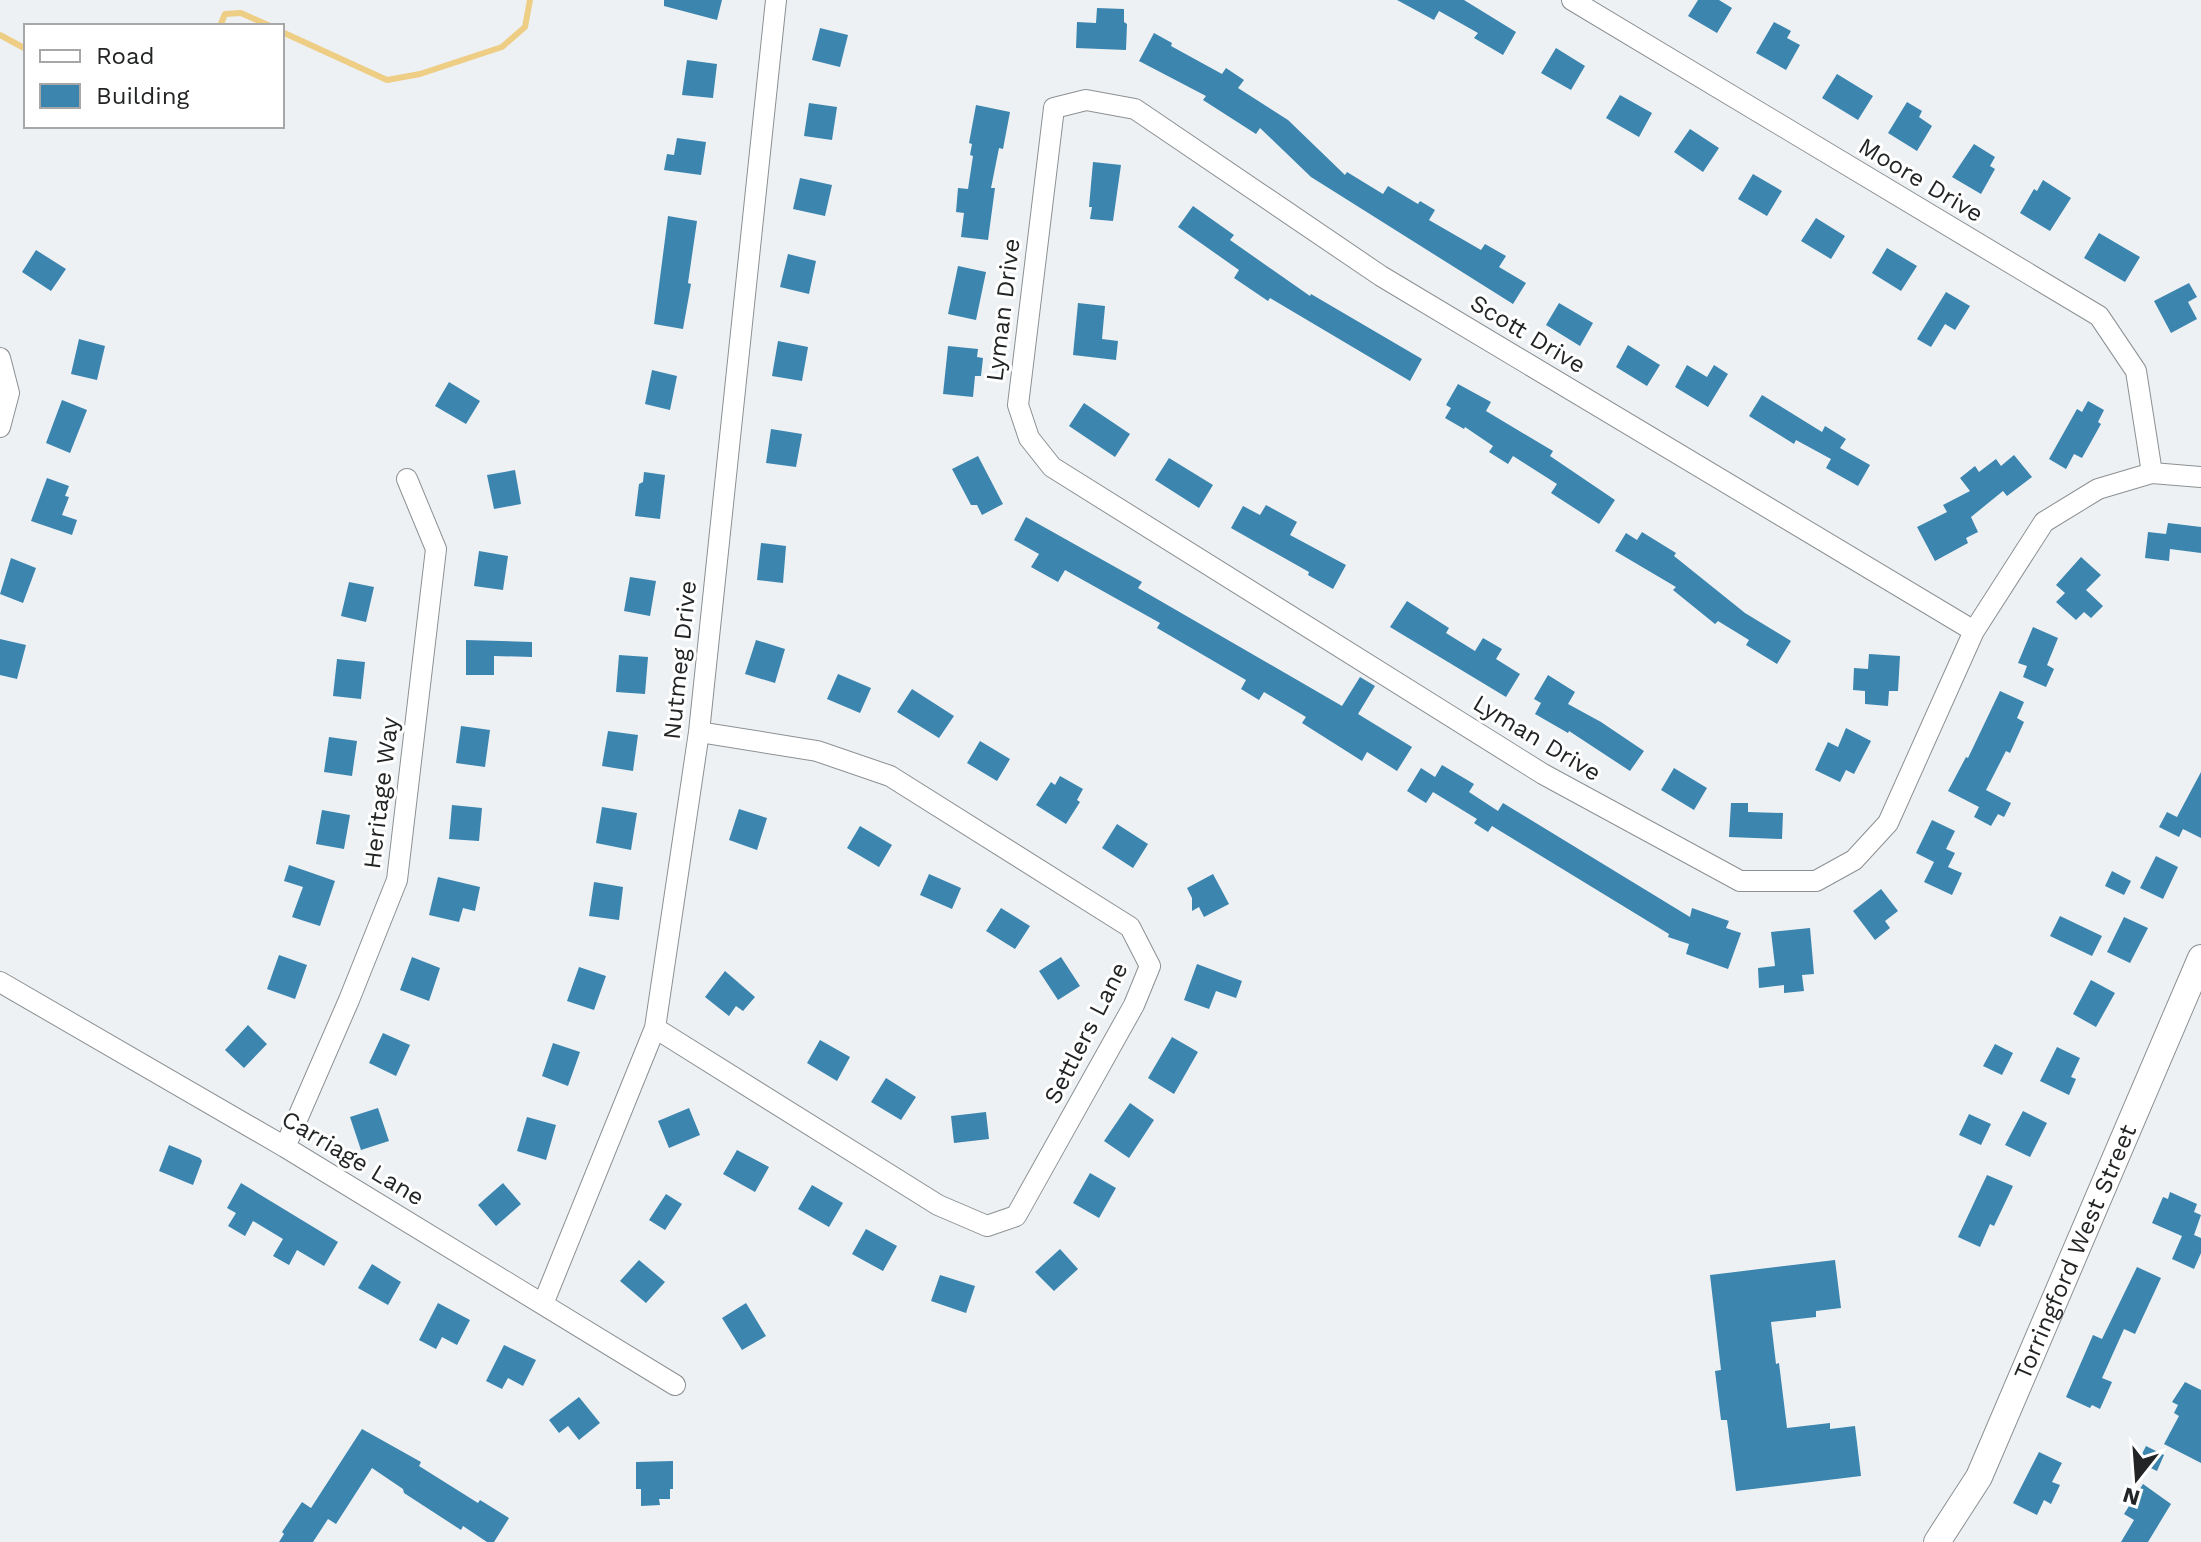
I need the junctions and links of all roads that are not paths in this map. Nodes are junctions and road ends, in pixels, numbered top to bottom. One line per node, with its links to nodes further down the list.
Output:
1 (776, 0): 10 (street, Nutmeg Drive)
2 (1572, 0): 6 (street, Moore Drive)
3 (1054, 108): 9 (street, Scott Drive); 9 (street, Lyman Drive)
4 (0, 358): 5 (street)
5 (0, 427)
6 (2152, 473): 7 (street, Lyman Drive); 9 (street, Lyman Drive)
7 (2201, 477)
8 (407, 479): 14 (street, Heritage Way)
9 (1974, 631)
10 (699, 732): 13 (street, Nutmeg Drive); 13 (street, Settlers Lane)
11 (2201, 958): 17 (main road, Torringford West Street)
12 (0, 982): 14 (street, Carriage Lane)
13 (655, 1028): 15 (street, Nutmeg Drive)
14 (285, 1147): 15 (street, Carriage Lane)
15 (543, 1304): 16 (street, Carriage Lane)
16 (675, 1385)
17 (1937, 1542)

